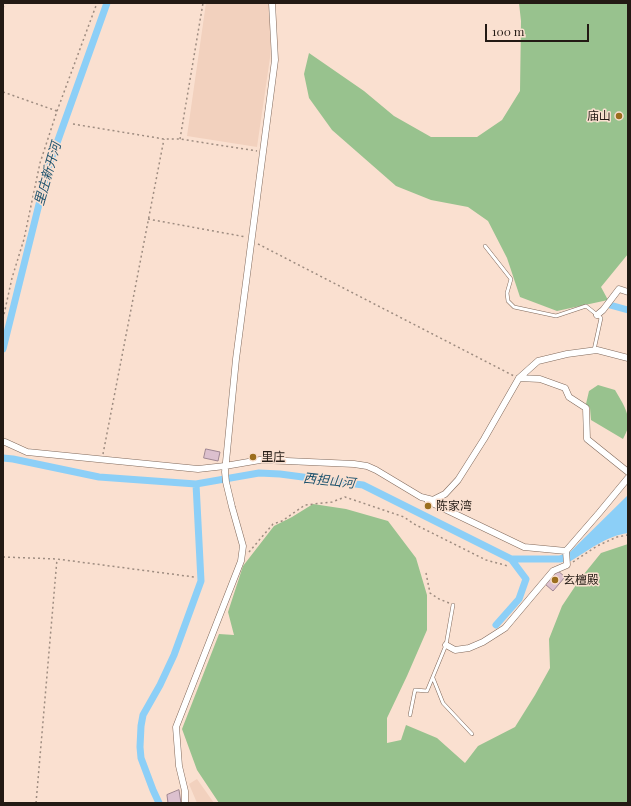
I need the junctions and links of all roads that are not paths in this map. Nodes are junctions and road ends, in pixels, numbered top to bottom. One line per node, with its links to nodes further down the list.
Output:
1 (272, 3): 9 (street)
2 (485, 246): 4 (lane)
3 (628, 292): 4 (street)
4 (597, 315): 5 (lane)
5 (594, 350): 6 (street); 7 (street)
6 (628, 358)
7 (519, 378): 10 (street); 12 (street)
8 (3, 442): 9 (street)
9 (225, 469): 12 (street); 19 (street)
10 (628, 472)
11 (628, 478): 13 (street)
12 (421, 498): 13 (street)
13 (566, 551): 15 (street)
14 (453, 605): 15 (lane)
15 (446, 646): 16 (lane)
16 (433, 678): 17 (lane); 18 (lane)
17 (410, 715)
18 (472, 734)
19 (185, 803)

